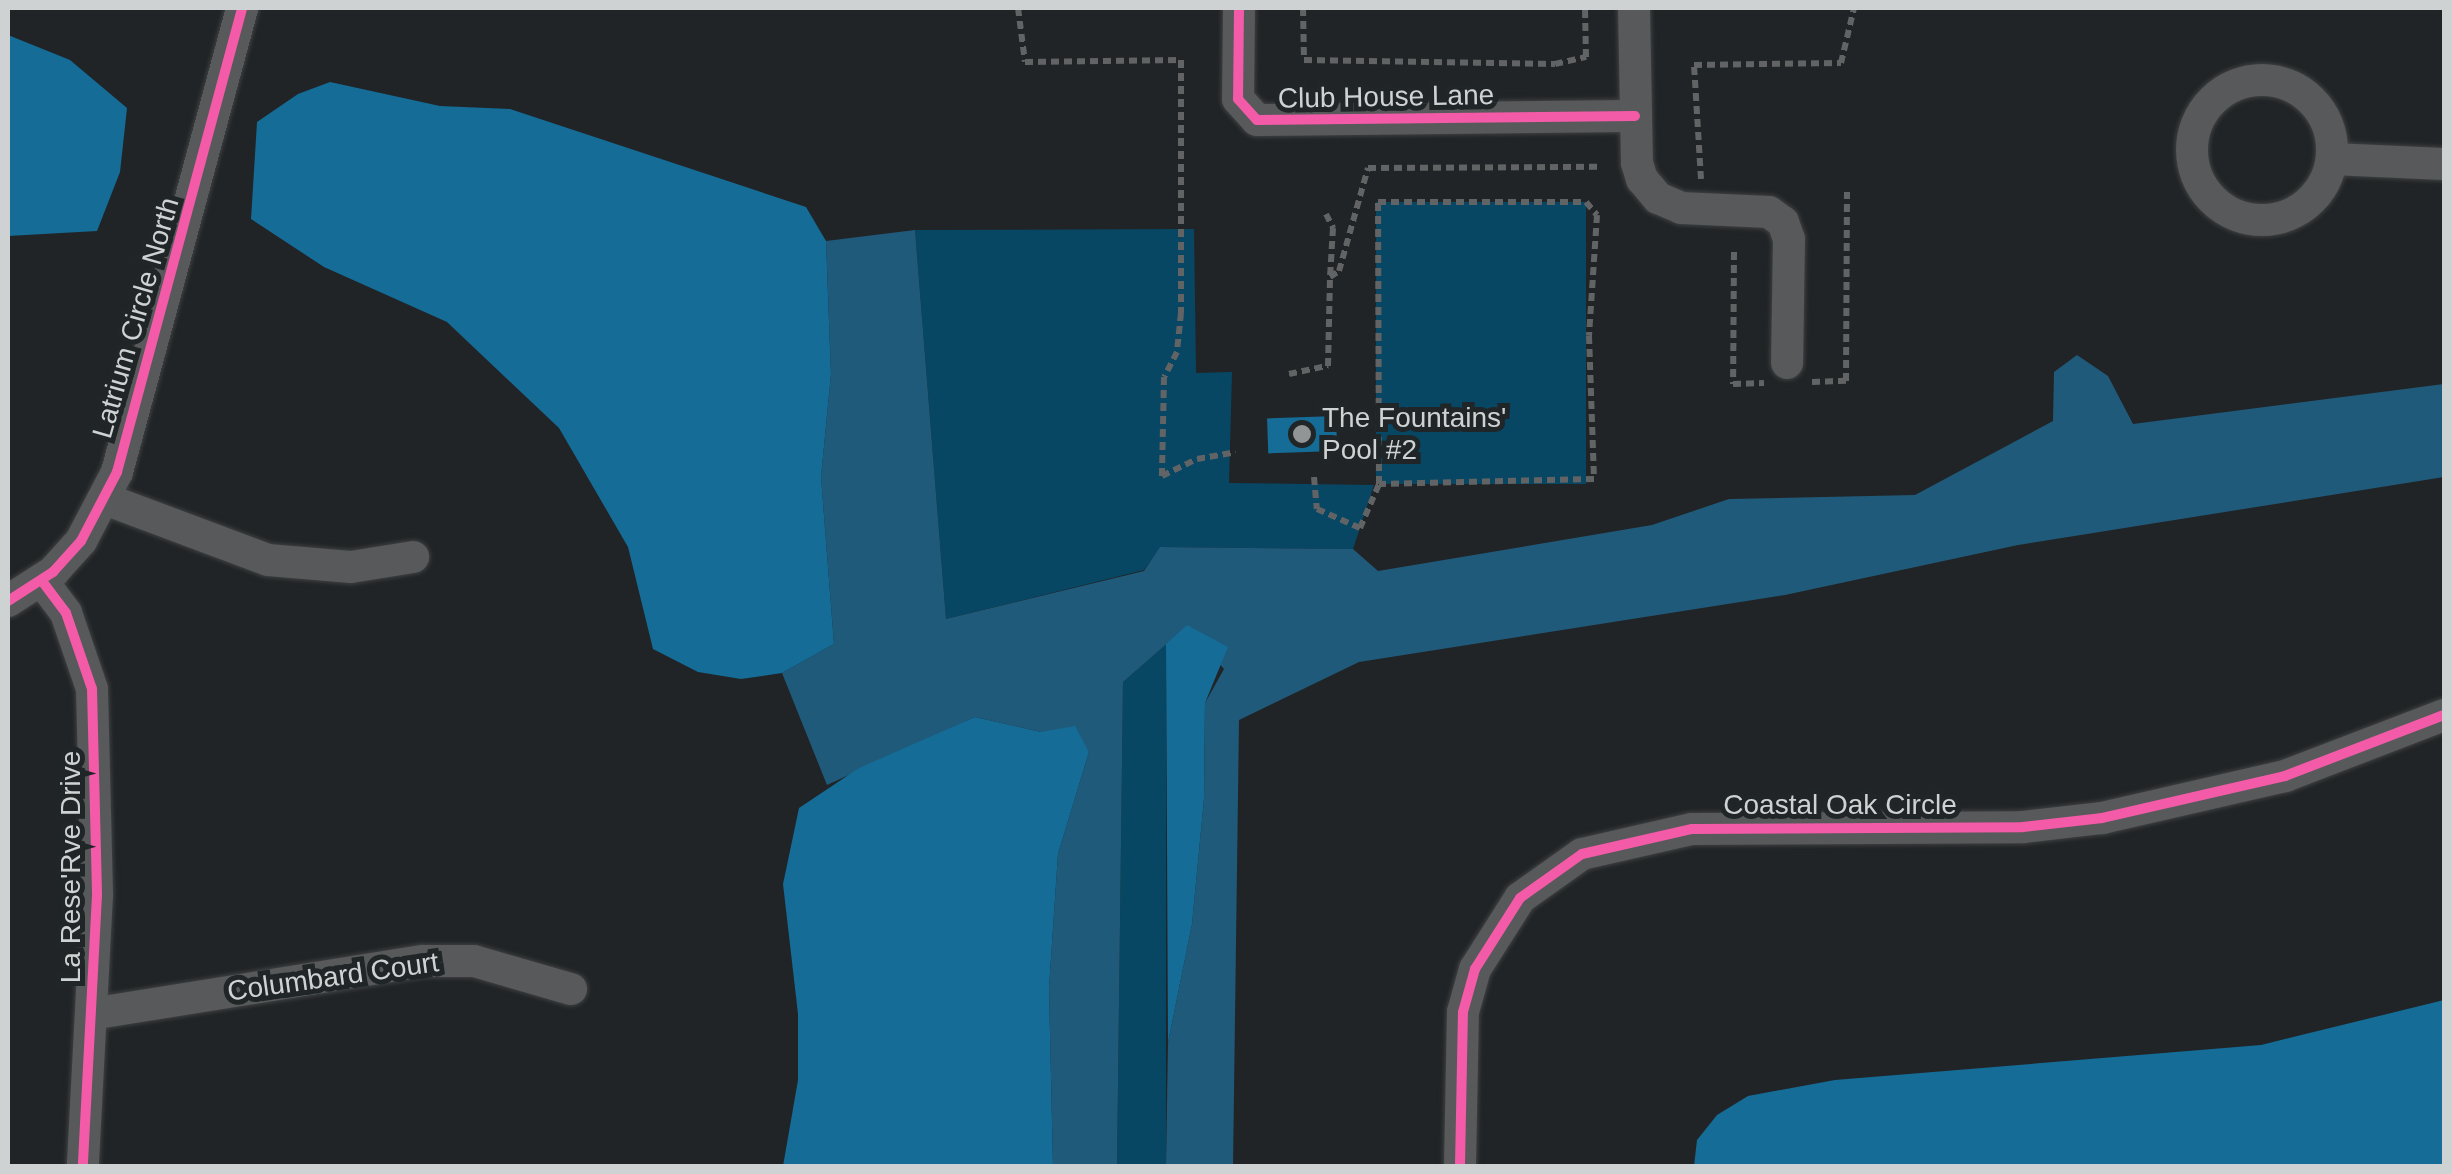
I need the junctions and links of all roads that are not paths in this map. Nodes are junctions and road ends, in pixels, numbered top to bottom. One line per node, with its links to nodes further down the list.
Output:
1 (242, 8): 8 (street, Latrium Circle North)
2 (1240, 8): 4 (street, Club House Lane)
3 (1634, 8): 4 (street)
4 (1635, 116): 7 (street)
5 (2332, 159): 5 (street); 6 (street)
6 (2444, 164)
7 (1787, 363)
8 (105, 500): 9 (street); 10 (street, Latrium Circle North)
9 (413, 558)
10 (42, 581): 11 (street, Latrium Circle North); 14 (street, La Rese'Rve Drive)
11 (8, 602)
12 (2444, 715): 16 (street, Coastal Oak Circle)
13 (572, 989): 14 (street, Columbard Court)
14 (92, 1014): 15 (street, La Rese'Rve Drive)
15 (84, 1166)
16 (1460, 1166)

